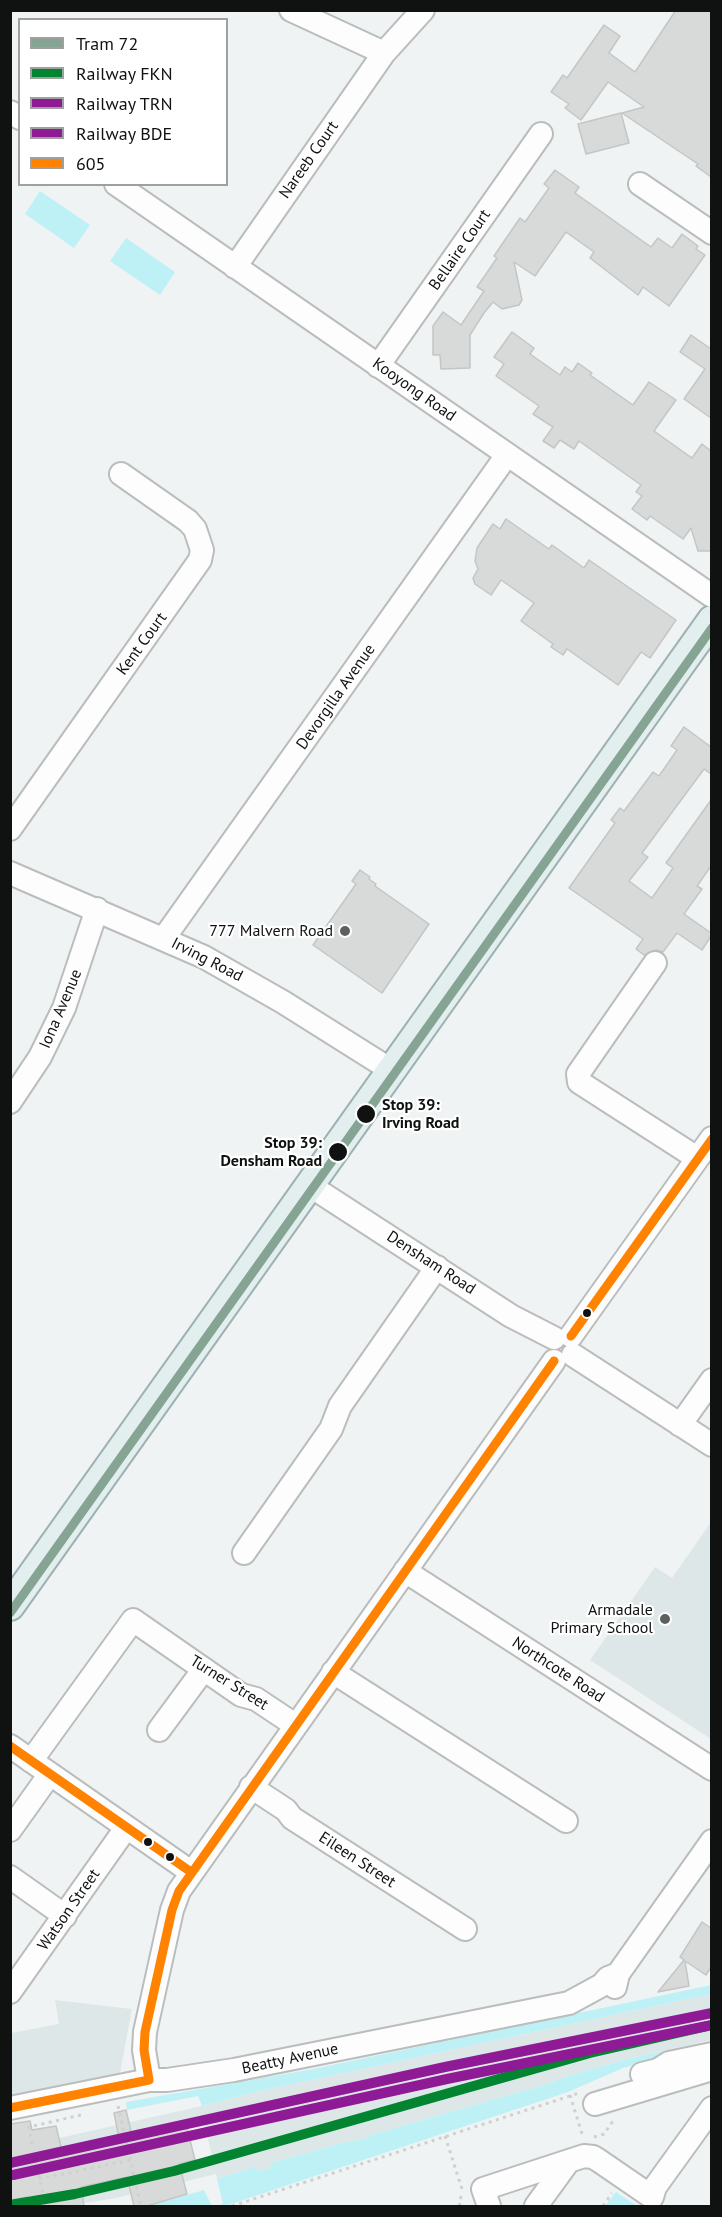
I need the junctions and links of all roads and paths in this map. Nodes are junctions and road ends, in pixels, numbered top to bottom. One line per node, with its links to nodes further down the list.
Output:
1 (291, 10): 3 (street)
2 (423, 10): 3 (street, Nareeb Court)
3 (384, 53): 8 (street, Nareeb Court)
4 (541, 134): 9 (street, Bellaire Court)
5 (640, 184): 7 (street)
6 (119, 186): 8 (street, Kooyong Road)
7 (711, 233)
8 (235, 267): 9 (street, Kooyong Road)
9 (378, 366): 10 (street, Kooyong Road)
10 (507, 455): 12 (street, Kooyong Road); 17 (street, Devorgilla Avenue)
11 (121, 474): 14 (street, Kent Court)
12 (711, 596)
13 (711, 620): 19 (main road)
14 (10, 829)
15 (10, 873): 16 (street, Irving Road)
16 (98, 909): 17 (street, Irving Road); 20 (street, Iona Avenue)
17 (164, 938): 19 (street, Irving Road)
18 (655, 963): 22 (street)
19 (391, 1070): 23 (main road)
20 (10, 1102)
21 (711, 1138): 22 (street)
22 (697, 1158): 25 (street)
23 (309, 1185): 24 (street, Densham Road); 31 (main road)
24 (437, 1267): 25 (street, Densham Road); 29 (street)
25 (563, 1348): 27 (street, Densham Road); 30 (street)
26 (711, 1380): 27 (street)
27 (680, 1425): 28 (street, Densham Road)
28 (711, 1445)
29 (244, 1553)
30 (405, 1571): 33 (street); 38 (street, Northcote Road)
31 (10, 1606)
32 (204, 1669): 34 (street, Turner Street); 35 (street); 37 (street, Turner Street)
33 (333, 1672): 34 (street); 41 (street)
34 (295, 1725): 40 (street)
35 (159, 1730)
36 (10, 1746): 37 (street)
37 (31, 1761): 39 (street)
38 (711, 1769)
39 (50, 1774): 42 (street); 43 (street)
40 (251, 1787): 45 (street); 48 (street, Eileen Street)
41 (566, 1821)
42 (126, 1828): 45 (street); 47 (street, Watson Street)
43 (10, 1830)
44 (711, 1841): 53 (street, Beatty Avenue)
45 (191, 1872): 53 (street)
46 (10, 1877): 47 (street)
47 (65, 1916): 49 (street, Watson Street)
48 (465, 1929)
49 (10, 1992)
50 (711, 2054): 52 (street)
51 (711, 2069): 52 (street)
52 (654, 2076): 55 (street)
53 (149, 2080): 56 (street, Beatty Avenue)
54 (570, 2096): 55 (path); 60 (path); 62 (path)
55 (595, 2104)
56 (10, 2108)
57 (711, 2108): 69 (street)
58 (108, 2109): 64 (path)
59 (89, 2114): 61 (path)
60 (445, 2136): 66 (path); 71 (path)
61 (32, 2144)
62 (579, 2159): 69 (street); 73 (street); 74 (street)
63 (36, 2160): 65 (path)
64 (131, 2160): 65 (path); 70 (path)
65 (39, 2179): 67 (path)
66 (463, 2193): 68 (path); 72 (path)
67 (43, 2195)
68 (465, 2200)
69 (654, 2202)
70 (141, 2206)
71 (232, 2206)
72 (460, 2206)
73 (489, 2206)
74 (536, 2206)

